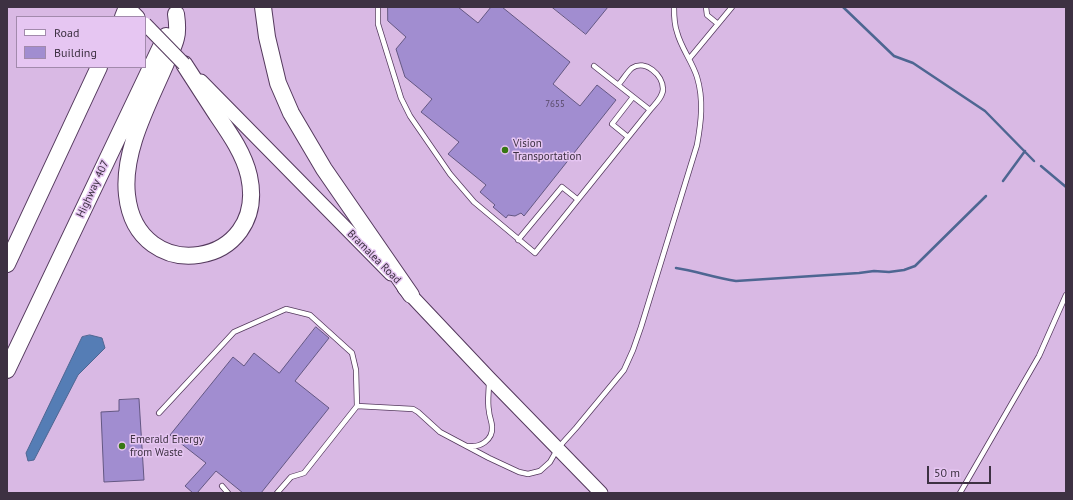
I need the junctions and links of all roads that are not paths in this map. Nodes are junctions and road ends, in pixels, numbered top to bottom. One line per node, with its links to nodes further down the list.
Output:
1 (128, 7): 8 (highway); 9 (main road)
2 (263, 7): 23 (highway)
3 (378, 7): 21 (lane)
4 (674, 7): 12 (lane)
5 (706, 7): 10 (lane)
6 (732, 7): 10 (lane)
7 (178, 11): 13 (highway); 25 (highway, Highway 407)
8 (124, 16)
9 (137, 16)
10 (718, 24): 12 (lane)
11 (146, 25): 13 (main road, Bramalea Road, bridge)
12 (689, 58): 30 (lane)
13 (184, 64): 23 (main road, Bramalea Road)
14 (594, 66): 16 (lane)
15 (99, 68): 22 (highway)
16 (618, 85): 17 (lane); 18 (lane)
17 (633, 97): 18 (lane); 19 (lane)
18 (650, 110): 19 (lane)
19 (628, 137): 20 (lane)
20 (577, 199): 21 (lane); 21 (lane)
21 (518, 240)
22 (7, 264)
23 (412, 295): 26 (main road, Bramalea Road)
24 (1066, 295): 35 (lane)
25 (7, 370)
26 (490, 378): 29 (lane); 30 (main road, Bramalea Road)
27 (356, 406): 28 (lane); 29 (lane); 33 (lane)
28 (159, 413)
29 (461, 444): 30 (lane)
30 (558, 448): 34 (main road, Bramalea Road)
31 (222, 486): 32 (lane)
32 (228, 493)
33 (277, 493)
34 (601, 493)
35 (960, 493)

